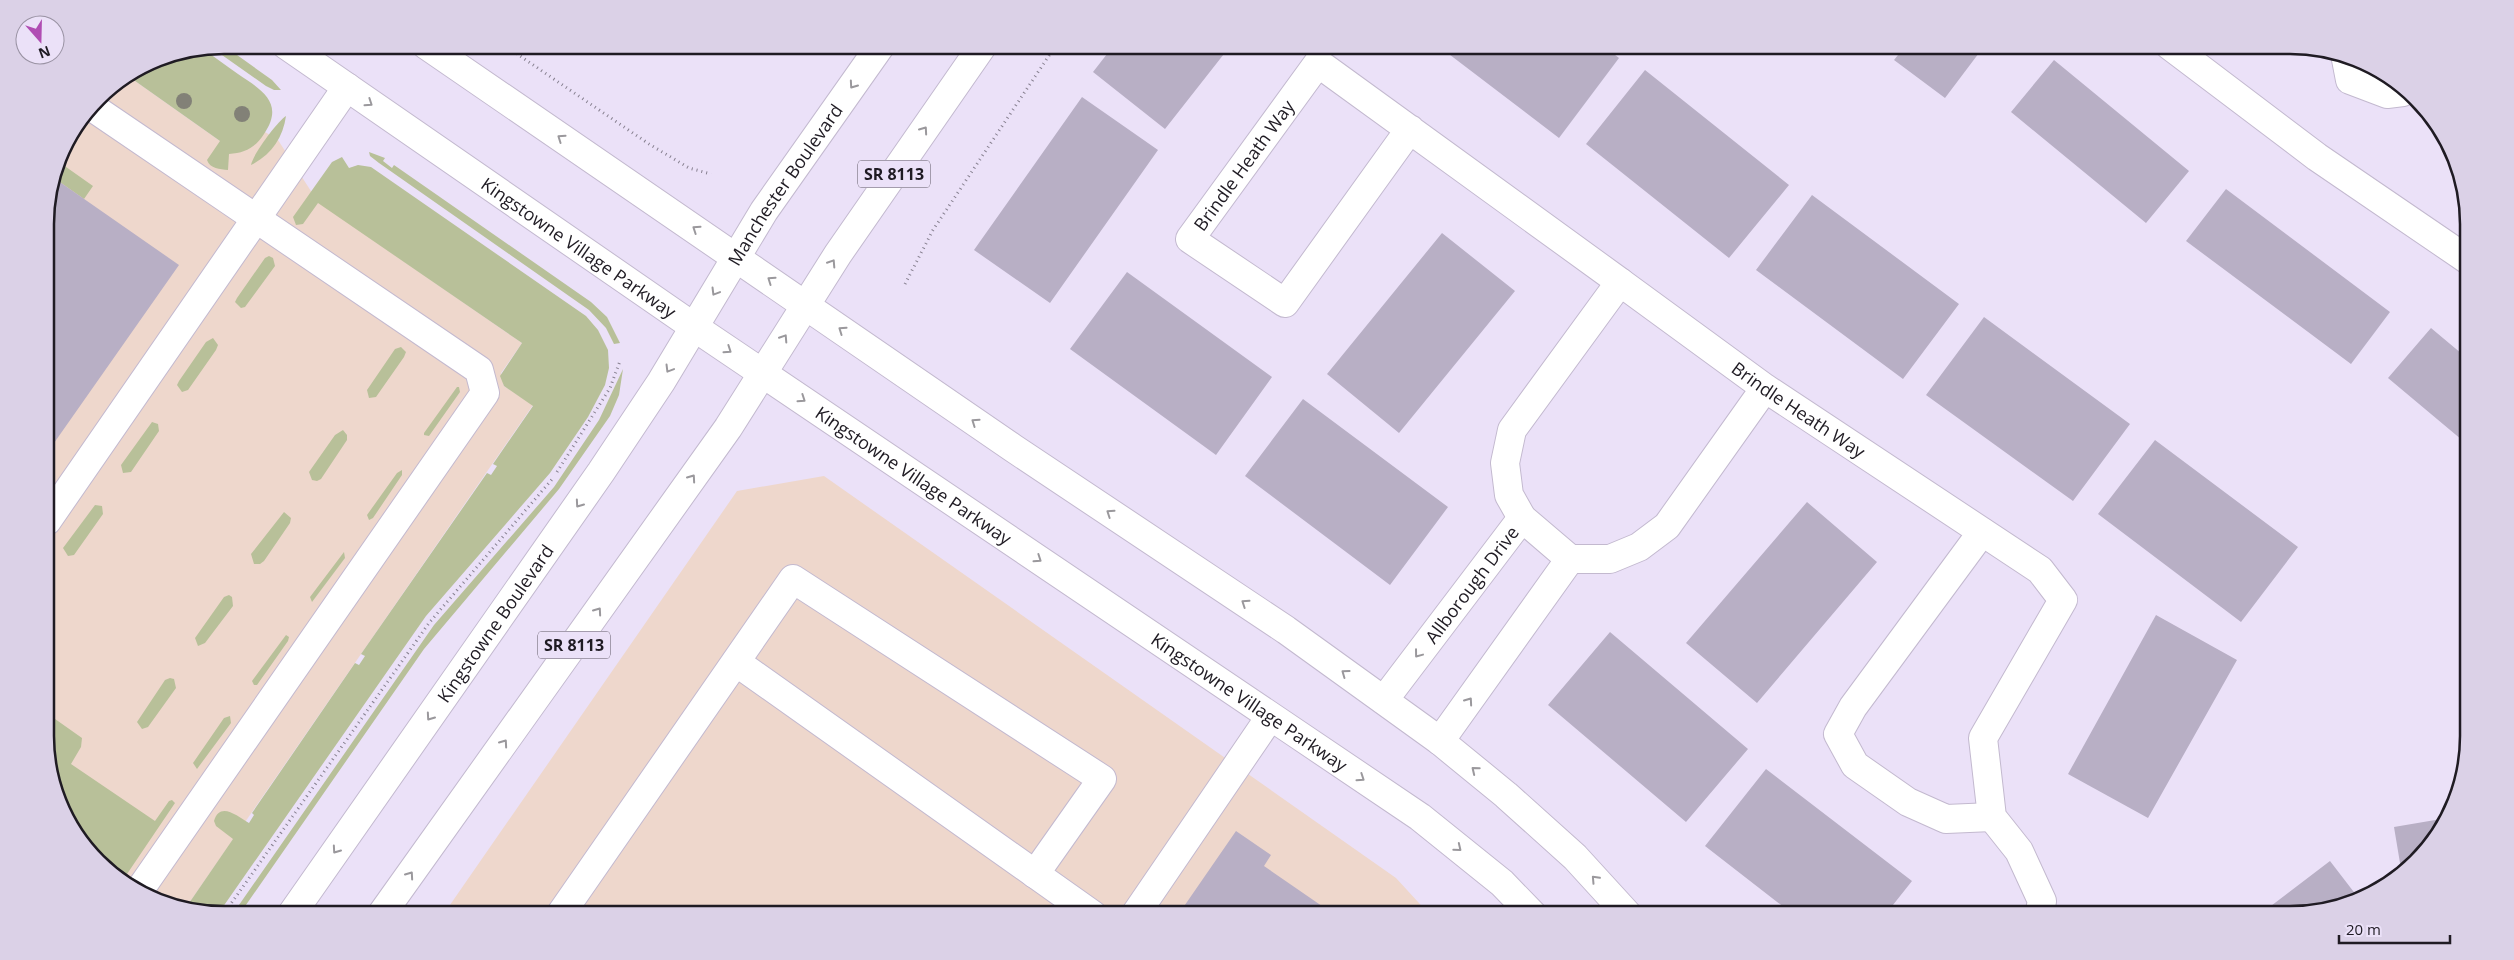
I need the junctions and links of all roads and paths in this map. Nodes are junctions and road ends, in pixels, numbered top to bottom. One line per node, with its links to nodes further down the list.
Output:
1 (299, 54): 9 (street, Kingstowne Village Parkway)
2 (439, 54): 16 (street, one-way to 2)
3 (517, 54): 13 (path)
4 (874, 54): 16 (street, Manchester Boulevard, one-way to 16)
5 (977, 54): 19 (street, SR 8113, one-way to 5)
6 (1050, 54): 18 (path)
7 (2181, 54): 15 (street)
8 (2347, 64): 10 (street)
9 (347, 88): 14 (street); 20 (street, Kingstowne Village Parkway, one-way to 20)
10 (2398, 93)
11 (97, 111): 14 (street)
12 (1410, 129): 12 (street, Brindle Heath Way); 17 (street, Brindle Heath Way)
13 (711, 174)
14 (257, 217): 24 (street); 34 (street)
15 (2460, 255)
16 (736, 257): 19 (street, one-way to 16); 20 (street, Manchester Boulevard, one-way to 20)
17 (1620, 282): 23 (street, Brindle Heath Way); 25 (street)
18 (905, 284)
19 (805, 304): 22 (street, SR 8113, one-way to 19); 29 (street, one-way to 19)
20 (694, 328): 22 (street, Kingstowne Village Parkway, one-way to 22); 36 (street, Kingstowne Boulevard, one-way to 36)
21 (620, 361): 35 (path)
22 (762, 372): 30 (street, Kingstowne Village Parkway, one-way to 30); 37 (street, SR 8113, one-way to 22)
23 (1765, 388): 26 (street, Brindle Heath Way); 27 (street)
24 (54, 511)
25 (1522, 518): 27 (street, Allborough Drive); 29 (street, Allborough Drive, one-way to 29)
26 (1982, 532): 32 (street, Brindle Heath Way); 32 (street)
27 (1570, 559): 31 (street, one-way to 27)
28 (736, 662): 33 (street); 33 (street); 38 (street)
29 (1384, 700): 31 (street)
30 (1270, 717): 40 (street); 41 (street, Kingstowne Village Parkway, one-way to 41)
31 (1440, 741): 42 (street, one-way to 31)
32 (1992, 817): 43 (street)
33 (1035, 874): 39 (street)
34 (143, 885)
35 (229, 906)
36 (297, 906)
37 (387, 906)
38 (566, 906)
39 (1080, 906)
40 (1140, 906)
41 (1524, 906)
42 (1620, 906)
43 (2041, 906)

